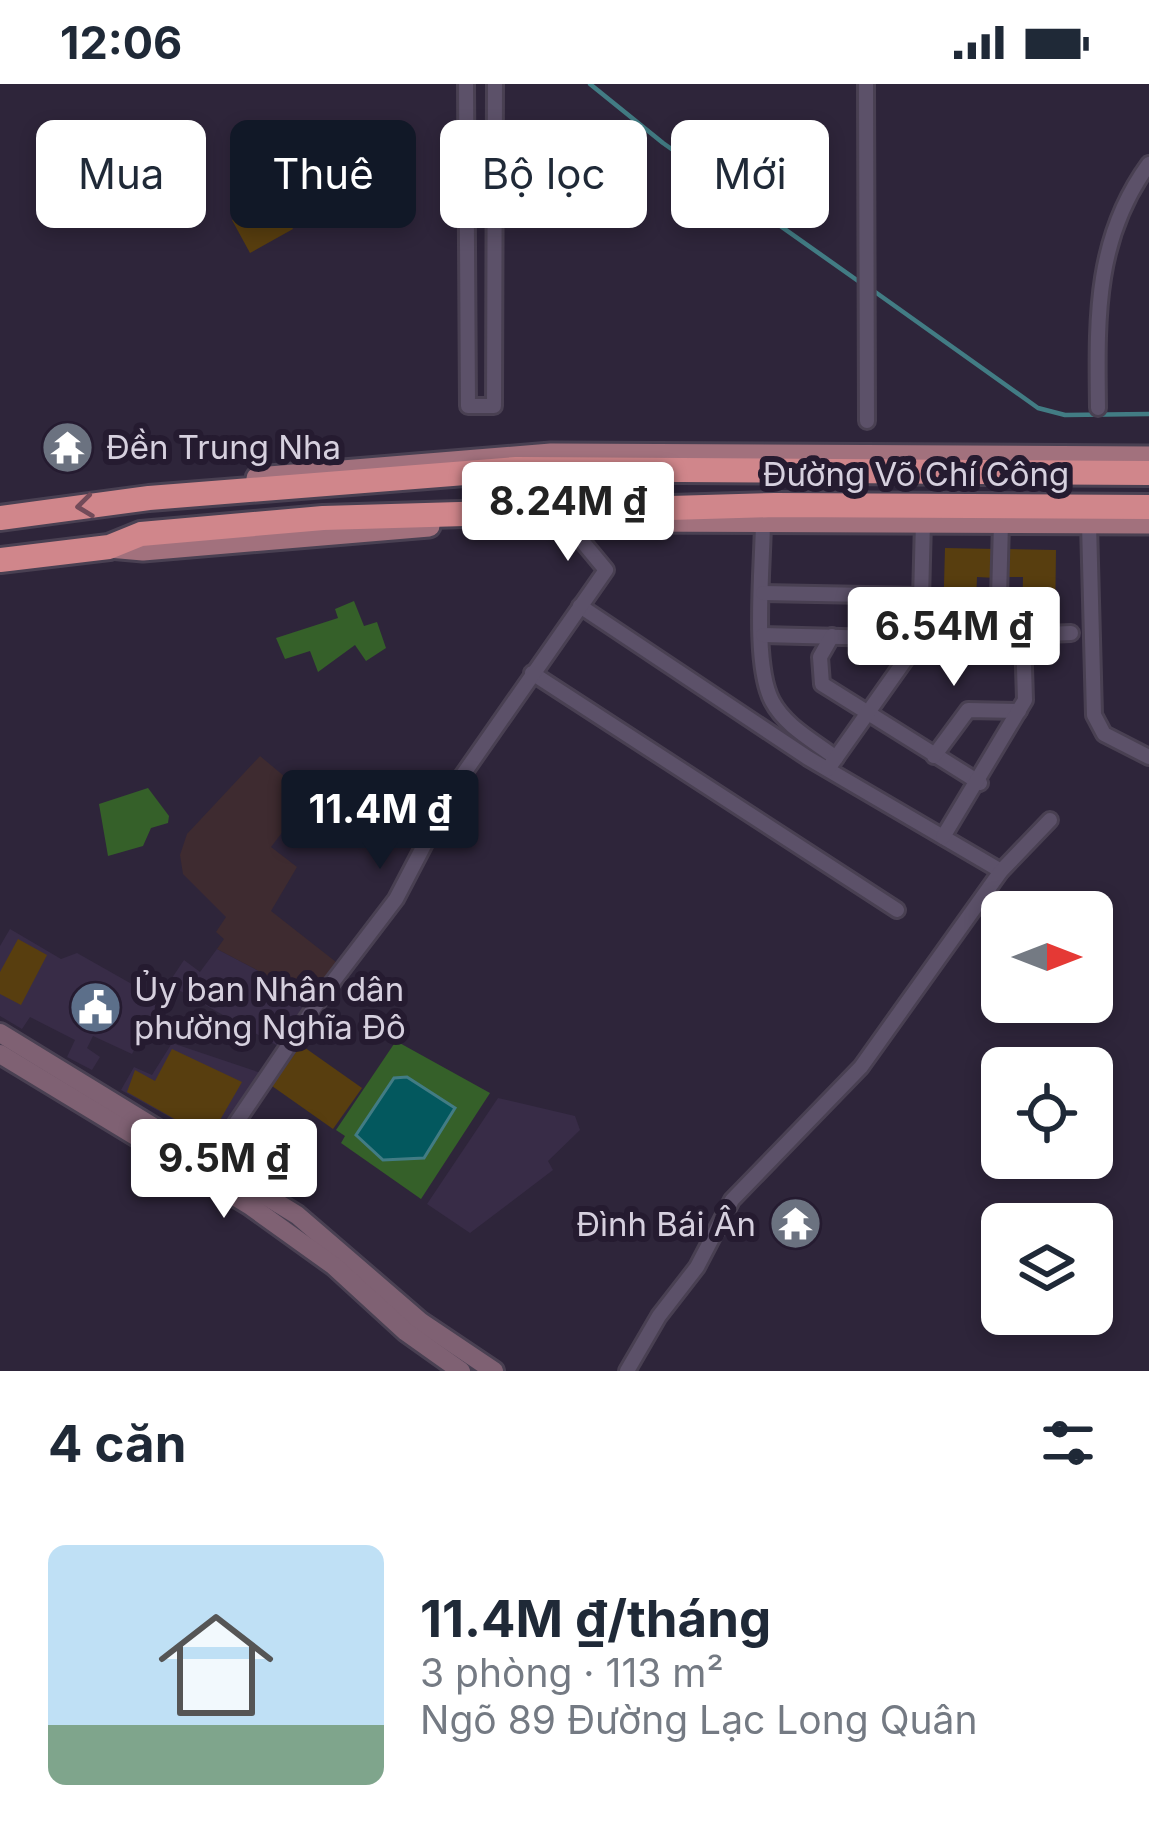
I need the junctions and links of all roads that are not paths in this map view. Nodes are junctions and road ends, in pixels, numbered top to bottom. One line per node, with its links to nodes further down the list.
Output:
1 (466, 84): 2 (street)
2 (495, 84)
3 (866, 84): 6 (street)
4 (1149, 164): 5 (street)
5 (1097, 408)
6 (867, 422)
7 (1149, 457): 9 (main road, Đường Võ Chí Công)
8 (1149, 473): 9 (highway, Đường Võ Chí Công)
9 (171, 496): 11 (highway, Đường Võ Chí Công, one-way to 11)
10 (1149, 507): 18 (highway, Đường Võ Chí Công)
11 (0, 518)
12 (763, 519): 13 (main road, Đường Võ Chí Công); 14 (main road, Đường Võ Chí Công); 20 (street)
13 (923, 521): 15 (main road, Đường Võ Chí Công); 21 (street)
14 (567, 523): 18 (main road, Đường Võ Chí Công); 22 (street)
15 (1001, 523): 16 (main road, Đường Võ Chí Công); 26 (street)
16 (1089, 524): 17 (main road, Đường Võ Chí Công); 33 (street)
17 (1149, 524)
18 (109, 547): 19 (highway, Đường Võ Chí Công)
19 (0, 560)
20 (764, 593): 21 (street); 25 (street)
21 (921, 596): 28 (street)
22 (580, 606): 29 (street); 34 (street)
23 (1071, 633): 24 (street)
24 (1023, 634): 26 (street); 30 (street)
25 (764, 635): 27 (street); 34 (street)
26 (998, 635): 28 (street)
27 (832, 636): 28 (street); 31 (street)
28 (920, 639): 31 (street)
29 (532, 674): 39 (street); 43 (street)
30 (1019, 711): 32 (street); 35 (street)
31 (868, 714): 32 (street); 34 (street)
32 (934, 756): 35 (street)
33 (1149, 757)
34 (832, 763): 37 (street)
35 (980, 783): 37 (street)
36 (1050, 820): 38 (street)
37 (943, 837): 38 (street)
38 (1000, 871): 48 (street)
39 (897, 910)
40 (0, 1033): 42 (main road)
41 (0, 1054): 42 (main road)
42 (136, 1125): 43 (main road); 44 (main road)
43 (211, 1160): 44 (main road)
44 (254, 1197): 45 (main road)
45 (394, 1310): 46 (main road); 47 (main road)
46 (461, 1371)
47 (494, 1371)
48 (628, 1371)

